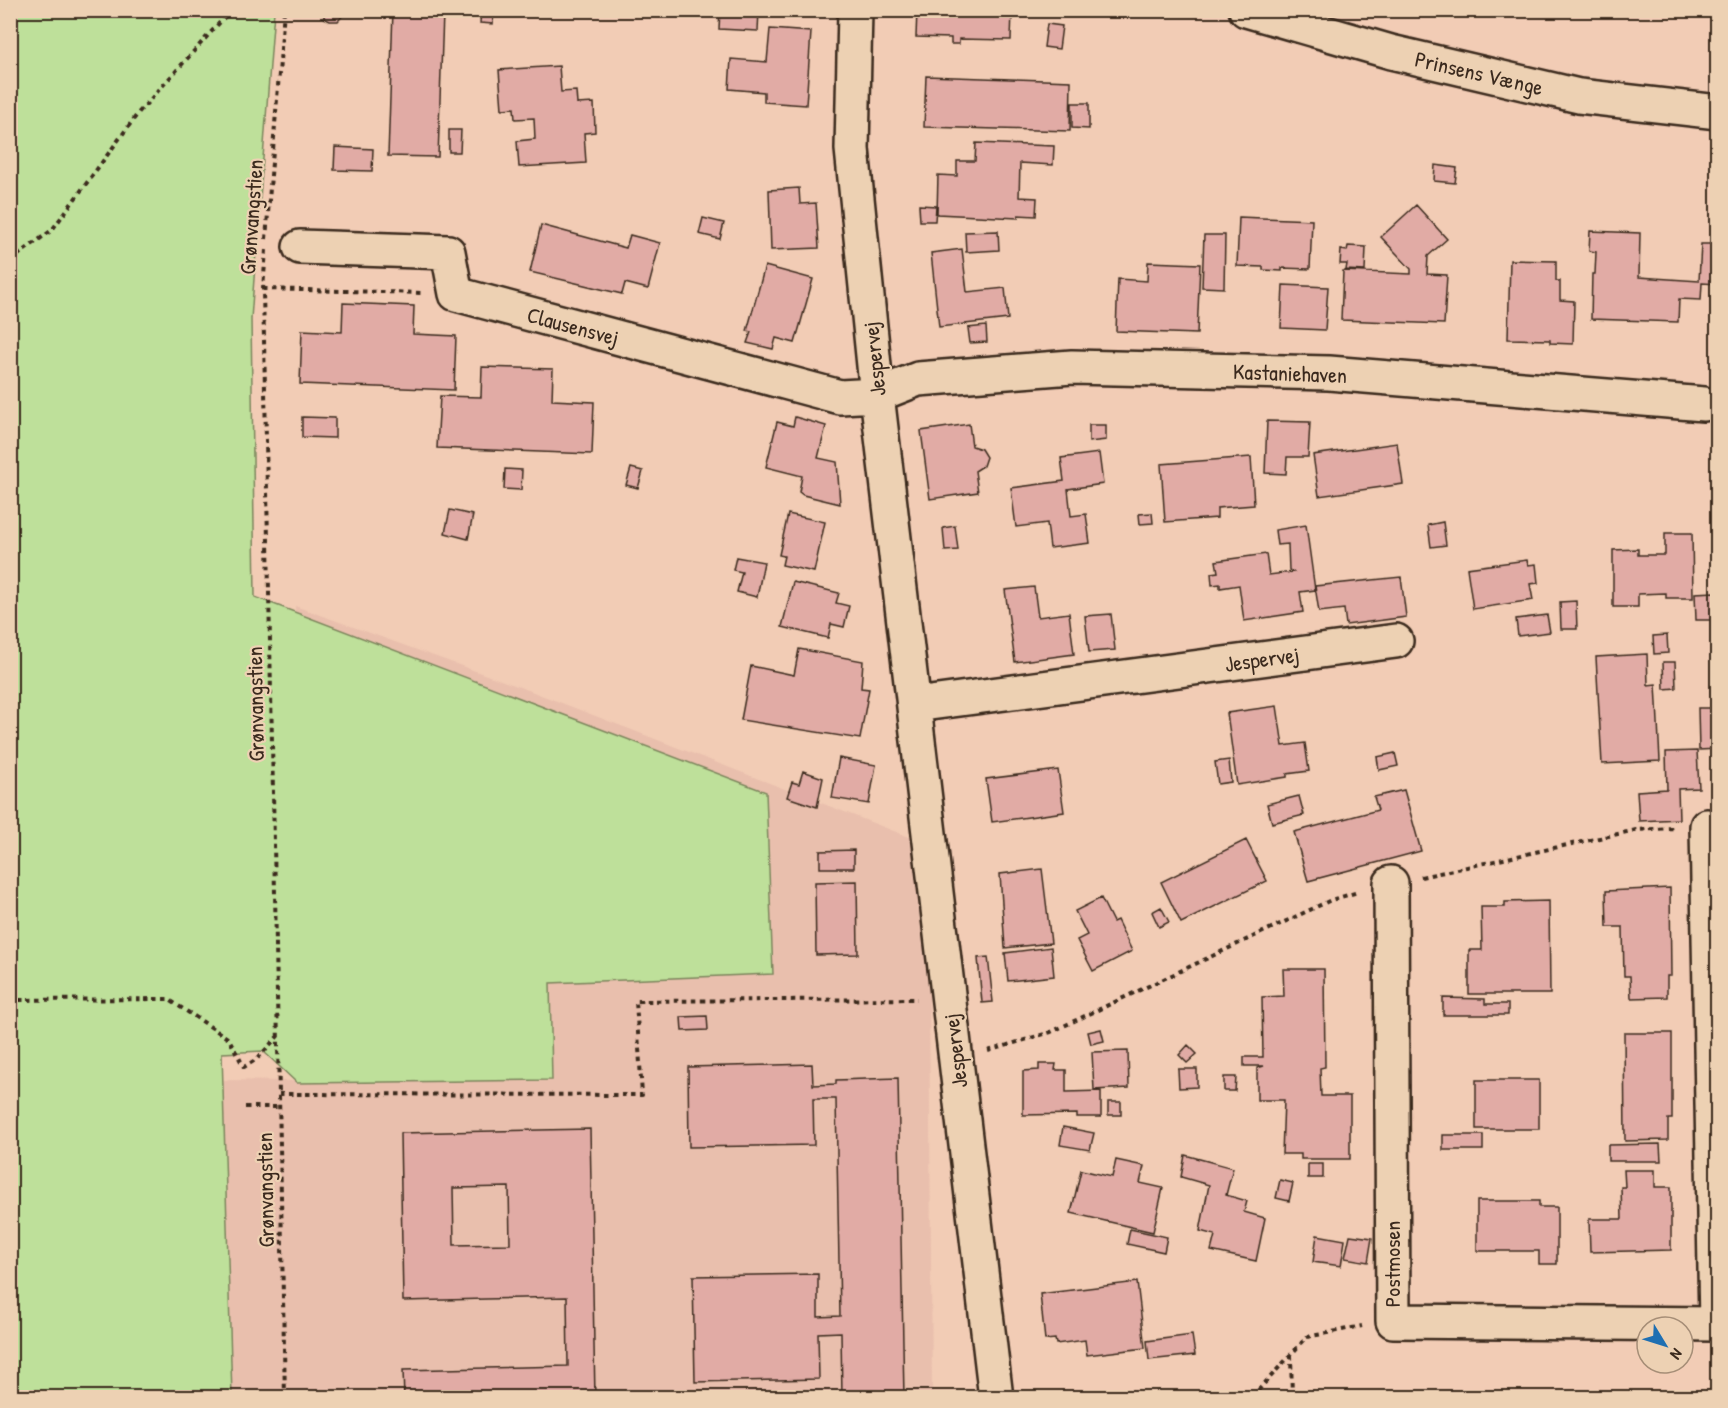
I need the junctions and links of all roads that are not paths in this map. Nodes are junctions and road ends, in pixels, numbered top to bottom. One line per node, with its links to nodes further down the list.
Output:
1 (855, 10): 5 (street, Jespervej)
2 (1246, 10): 3 (street, Prinsens Vænge)
3 (1718, 112)
4 (300, 247): 5 (street, Clausensvej)
5 (877, 395): 6 (street, Kastaniehaven); 8 (street, Jespervej)
6 (1704, 404)
7 (1396, 641): 8 (street, Jespervej)
8 (915, 705): 12 (street, Jespervej)
9 (1707, 826): 11 (street, Postmosen)
10 (1391, 883): 11 (street, Postmosen)
11 (1717, 1324)
12 (996, 1398)

